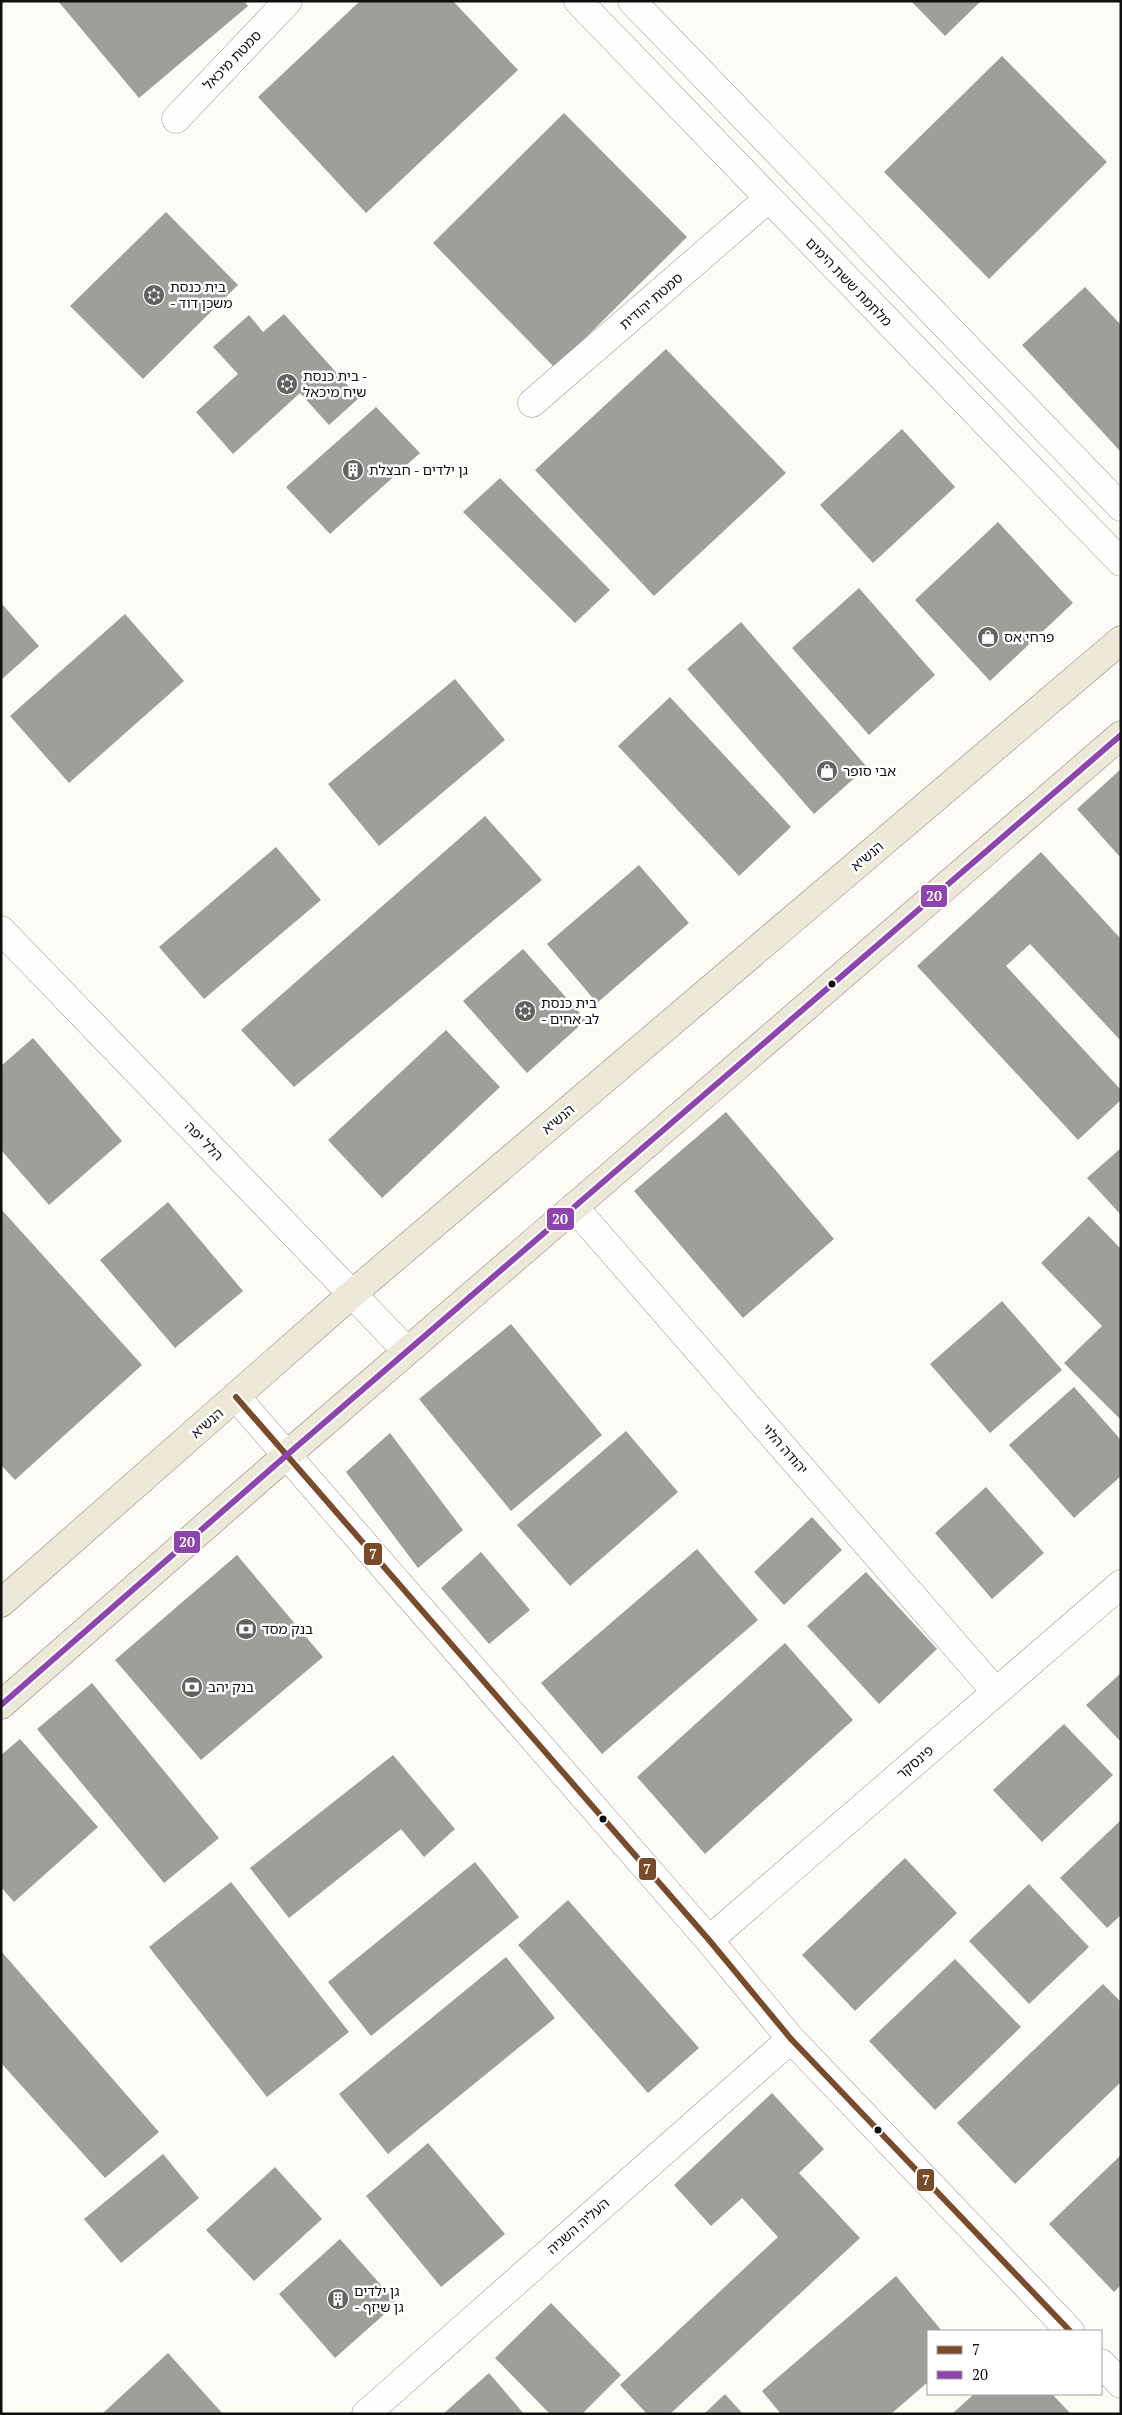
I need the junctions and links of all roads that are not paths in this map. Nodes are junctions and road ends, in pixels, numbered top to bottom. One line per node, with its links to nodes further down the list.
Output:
1 (288, 1): 4 (street, סמטת מיכאל)
2 (578, 1): 5 (street, מלחמת ששת הימים)
3 (632, 1): 7 (street)
4 (176, 119)
5 (769, 198): 6 (street, סמטת יהודית); 8 (street, מלחמת ששת הימים)
6 (532, 404)
7 (1121, 507)
8 (1121, 562)
9 (1121, 640): 13 (main road, הנשיא)
10 (1121, 735): 12 (main road)
11 (1, 930): 13 (street, הלל יפה)
12 (574, 1207): 14 (main road); 19 (street, יהודה הלוי)
13 (352, 1294): 14 (street, הלל יפה); 15 (main road, הנשיא)
14 (407, 1351): 16 (main road)
15 (236, 1397): 16 (street); 18 (main road, הנשיא)
16 (288, 1454): 20 (main road); 21 (street)
17 (1121, 1584): 19 (street, פינסקר)
18 (1, 1603)
19 (996, 1692): 21 (street, פינסקר)
20 (1, 1705)
21 (708, 1940): 22 (street)
22 (791, 2039): 23 (street); 26 (street, העליה השניה)
23 (1069, 2330)
24 (1102, 2364): 25 (street)
25 (1121, 2384)
26 (366, 2414)

